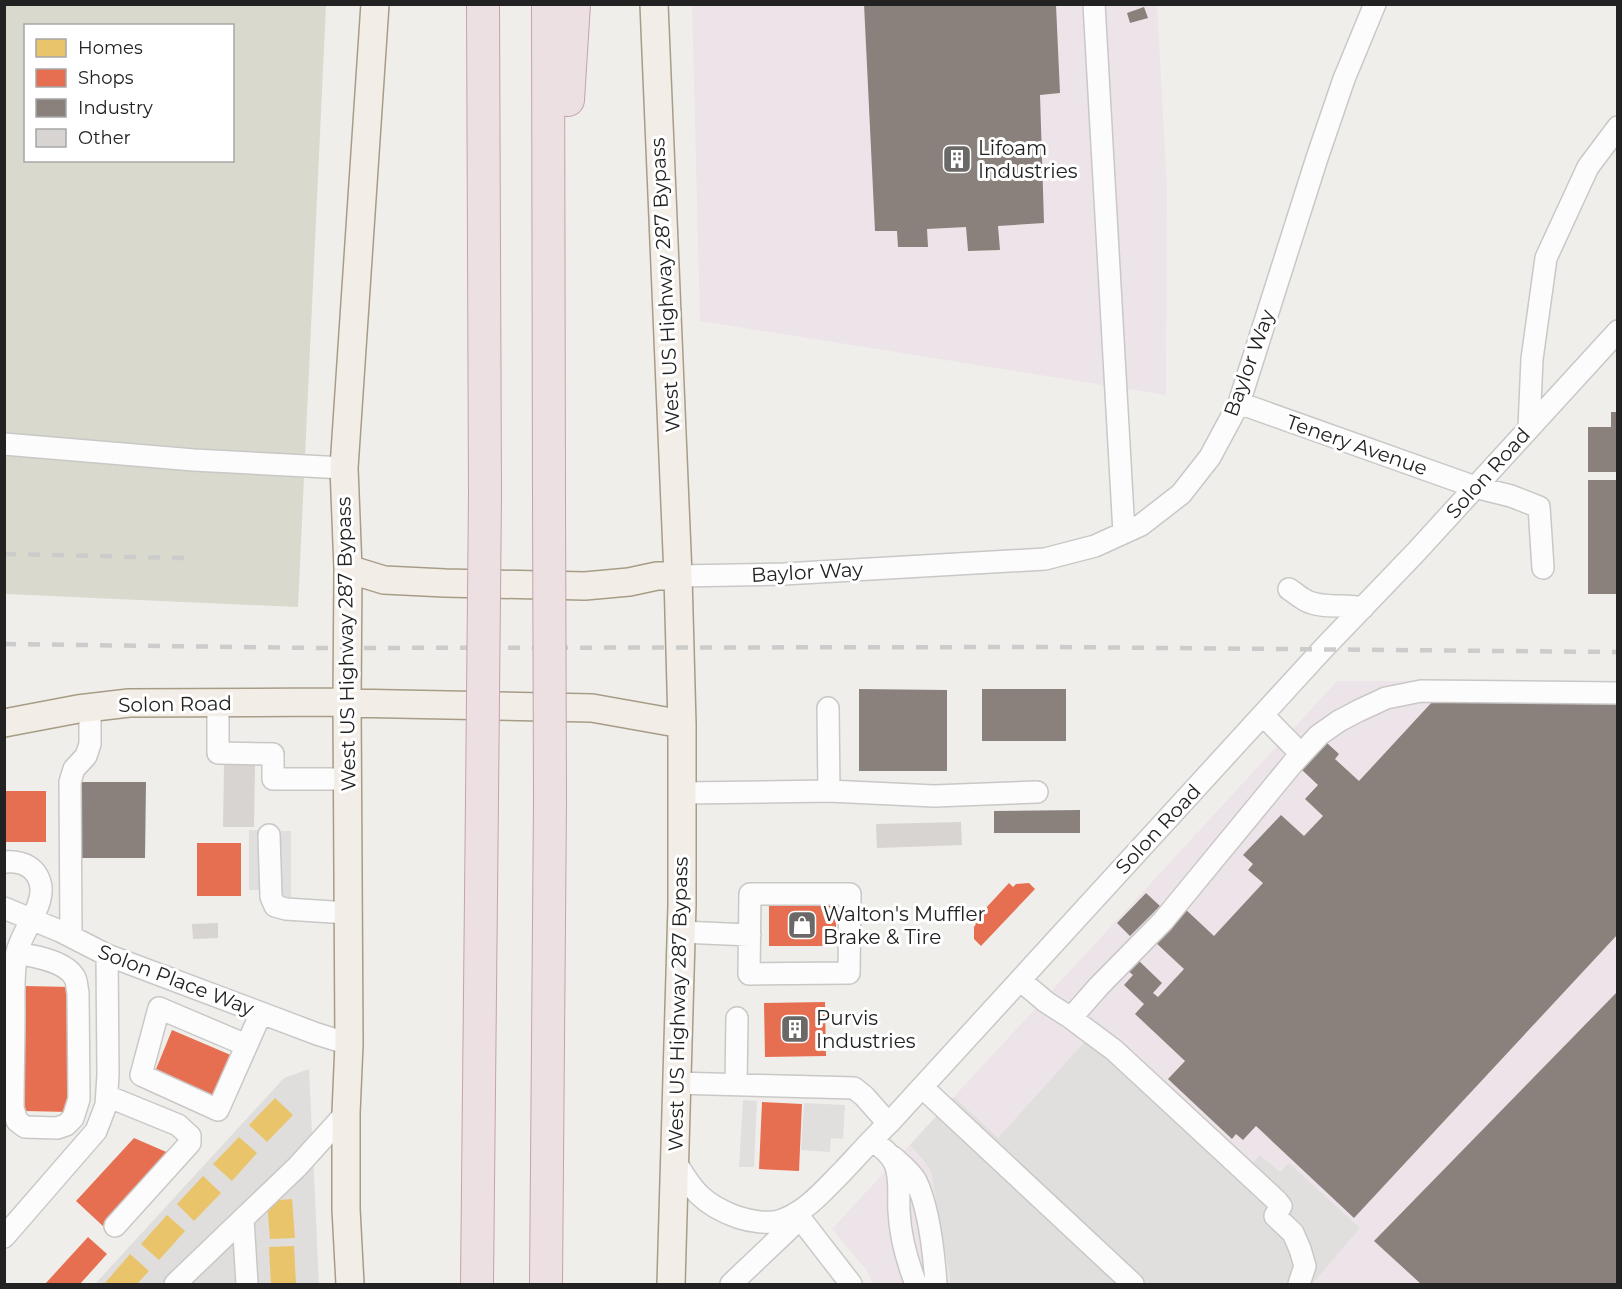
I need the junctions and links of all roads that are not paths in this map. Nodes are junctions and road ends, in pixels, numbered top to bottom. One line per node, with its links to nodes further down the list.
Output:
1 (375, 4): 14 (main road, West US Highway 287 Bypass)
2 (482, 4): 71 (highway, bridge)
3 (548, 4): 9 (highway)
4 (574, 4): 9 (highway)
5 (654, 4): 19 (main road, West US Highway 287 Bypass)
6 (1094, 4): 16 (street)
7 (1376, 4): 11 (street, Baylor Way)
8 (1617, 127): 12 (street)
9 (549, 212): 72 (highway, bridge)
10 (1617, 331): 12 (street, Solon Road)
11 (1239, 403): 15 (street, Tenery Avenue); 16 (street, Baylor Way)
12 (1529, 428): 15 (street, Solon Road)
13 (4, 444): 14 (street)
14 (344, 468): 18 (main road, West US Highway 287 Bypass)
15 (1475, 487): 17 (street, Tenery Avenue); 21 (street, Solon Road)
16 (1124, 533): 19 (street, Baylor Way)
17 (1543, 568)
18 (348, 569): 19 (main road); 24 (main road, West US Highway 287 Bypass)
19 (678, 576): 29 (main road, West US Highway 287 Bypass)
20 (1289, 589): 21 (street)
21 (1363, 608): 27 (street, Solon Road)
22 (1617, 693): 30 (street)
23 (218, 702): 24 (main road, Solon Road); 25 (main road, Solon Road); 31 (street)
24 (347, 704): 29 (main road, Solon Road); 31 (main road, West US Highway 287 Bypass)
25 (90, 708): 28 (main road, Solon Road); 42 (street)
26 (828, 708): 32 (street)
27 (1263, 715): 30 (street); 46 (street, Solon Road)
28 (4, 723)
29 (682, 724): 34 (main road, West US Highway 287 Bypass)
30 (1301, 754): 49 (street)
31 (347, 779): 38 (main road, West US Highway 287 Bypass)
32 (829, 792): 33 (street); 34 (street)
33 (1037, 792)
34 (682, 793): 40 (main road, West US Highway 287 Bypass)
35 (269, 835): 38 (street)
36 (4, 862): 39 (street)
37 (4, 908): 39 (street, Solon Place Way)
38 (348, 913): 50 (main road, West US Highway 287 Bypass)
39 (31, 919): 42 (street, Solon Place Way); 43 (street)
40 (681, 932): 41 (street); 56 (main road, West US Highway 287 Bypass)
41 (750, 935): 41 (street)
42 (73, 938): 44 (street, Solon Place Way); 45 (street)
43 (17, 953): 45 (street); 52 (street)
44 (107, 955): 47 (street, Solon Place Way); 53 (street)
45 (61, 965): 52 (street)
46 (1020, 980): 49 (street); 58 (street, Solon Road)
47 (261, 1013): 50 (street, Solon Place Way); 51 (street)
48 (737, 1018): 57 (street)
49 (1071, 1018): 79 (street)
50 (349, 1044): 60 (main road, West US Highway 287 Bypass)
51 (246, 1045): 55 (street); 55 (street)
52 (78, 1046): 53 (street)
53 (108, 1046): 54 (street)
54 (108, 1072): 55 (street); 59 (street)
55 (141, 1075)
56 (676, 1083): 57 (street); 63 (main road, West US Highway 287 Bypass)
57 (736, 1084): 61 (street)
58 (922, 1087): 61 (street, Solon Road); 78 (street)
59 (107, 1096): 66 (street); 67 (street)
60 (346, 1113): 65 (street); 70 (main road, West US Highway 287 Bypass)
61 (888, 1123): 62 (street, Solon Road)
62 (880, 1146): 64 (street, Solon Road); 76 (street); 77 (street)
63 (674, 1159): 64 (street, Solon Road); 73 (main road, West US Highway 287 Bypass)
64 (796, 1213): 74 (street); 75 (street)
65 (243, 1219): 68 (street); 69 (street)
66 (115, 1226)
67 (4, 1237)
68 (175, 1284)
69 (247, 1284)
70 (350, 1284)
71 (477, 1284)
72 (546, 1284)
73 (672, 1284)
74 (732, 1284)
75 (851, 1284)
76 (916, 1284)
77 (936, 1284)
78 (1133, 1284)
79 (1299, 1284)

